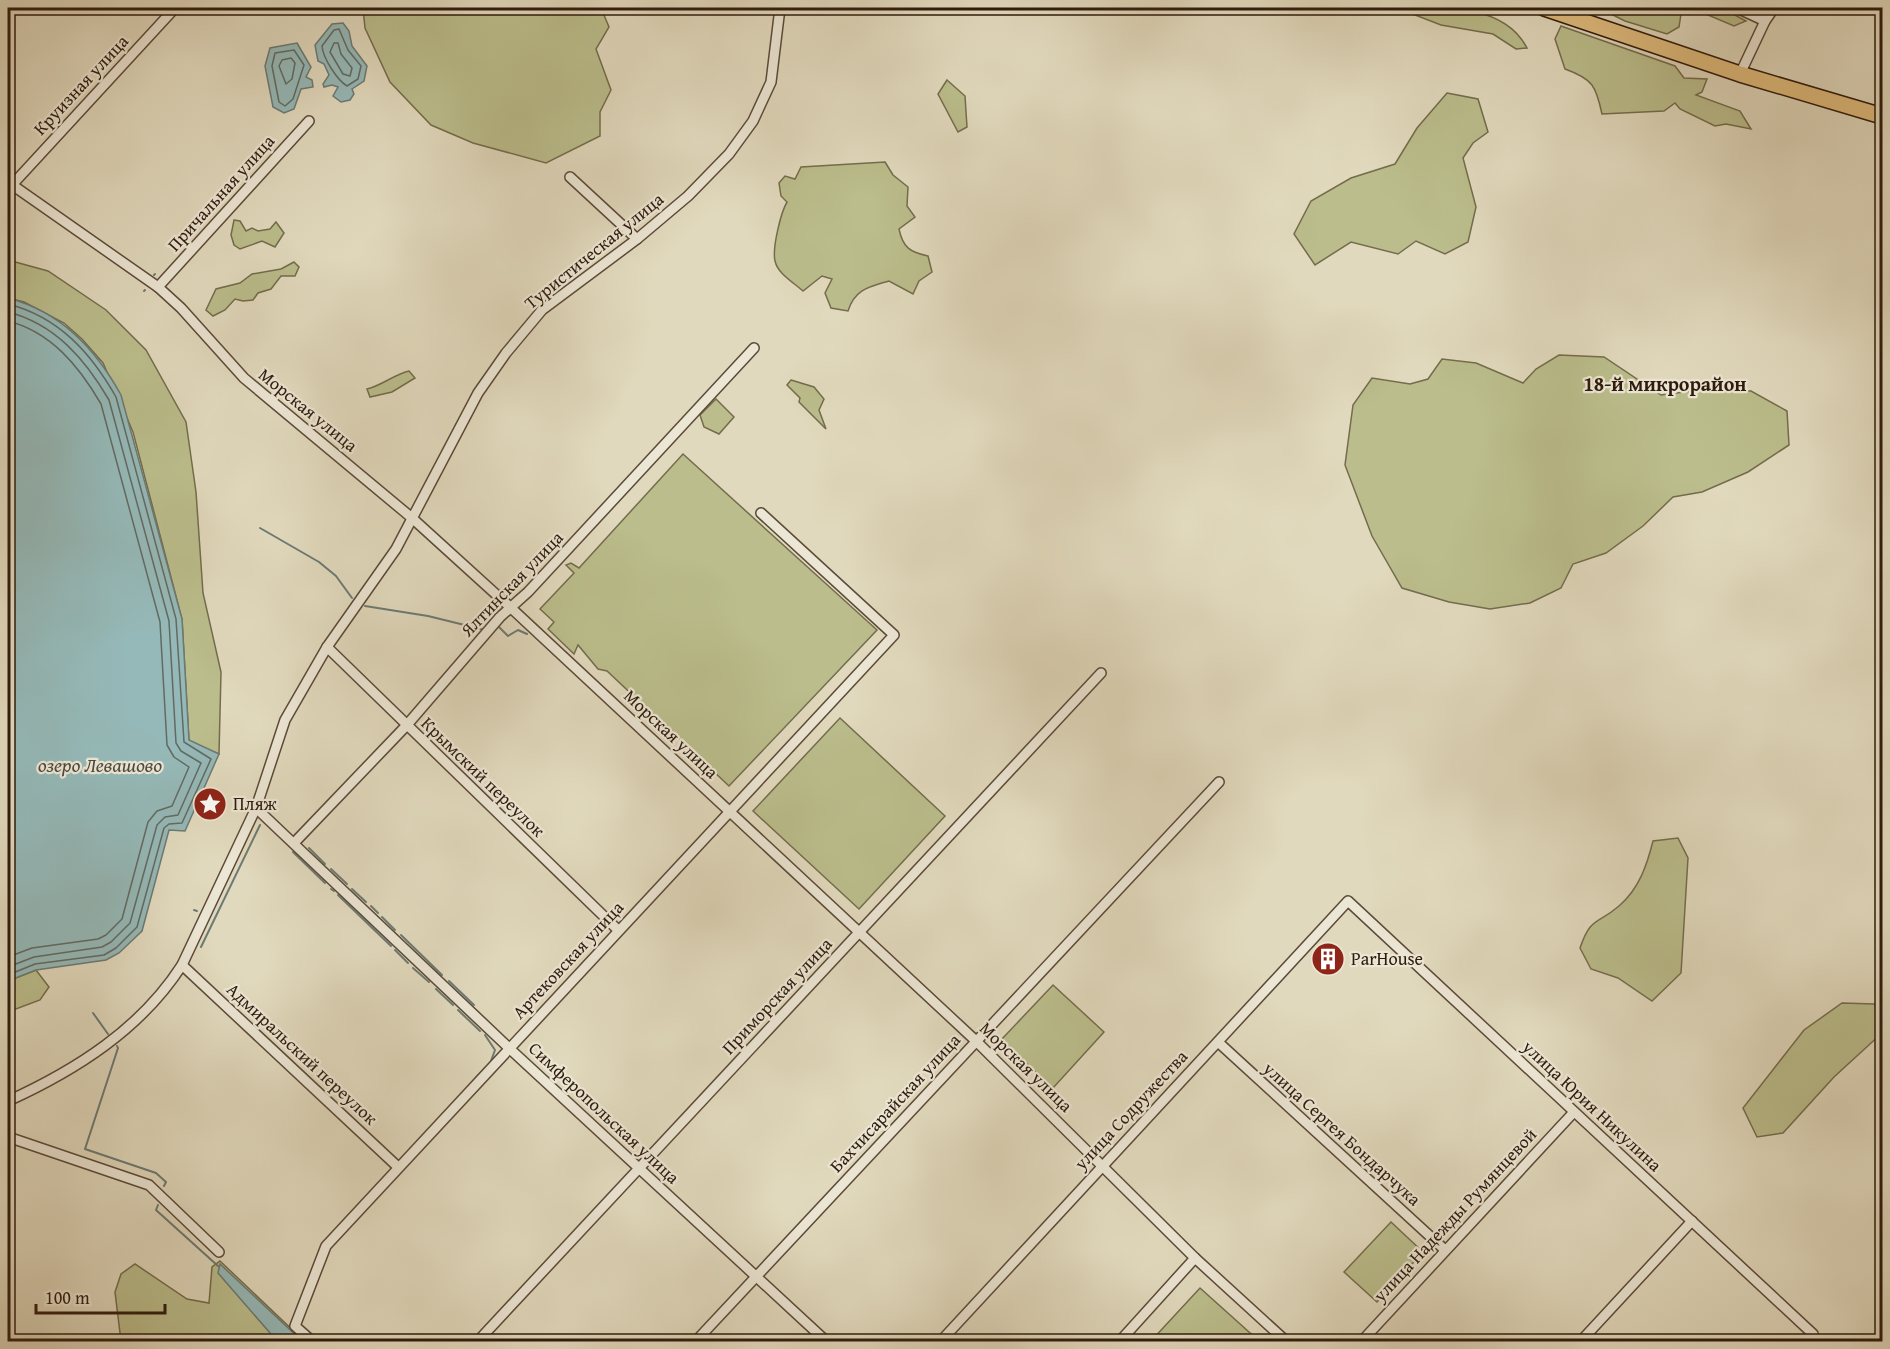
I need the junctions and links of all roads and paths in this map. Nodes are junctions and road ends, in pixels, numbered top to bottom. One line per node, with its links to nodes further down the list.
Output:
1 (175, 8): 11 (street, Круизная улица)
2 (780, 8): 12 (street, Туристическая улица)
3 (1544, 8): 7 (main road)
4 (1737, 8): 6 (street)
5 (1774, 8): 6 (street)
6 (1765, 21): 7 (street)
7 (1740, 74): 8 (main road)
8 (1882, 116)
9 (309, 121): 13 (street, Причальная улица)
10 (570, 177): 12 (street)
11 (10, 183): 13 (street, Морская улица)
12 (637, 239): 16 (street, Туристическая улица)
13 (158, 287): 16 (street, Морская улица)
14 (754, 348): 17 (street, Ялтинская улица)
15 (761, 513): 23 (street, Артековская улица)
16 (412, 518): 17 (street, Морская улица); 18 (street, Туристическая улица)
17 (510, 607): 20 (street, Ялтинская улица); 23 (street, Морская улица)
18 (327, 647): 20 (street, Крымский переулок); 22 (street, Туристическая улица)
19 (1101, 673): 27 (street, Приморская улица)
20 (406, 726): 24 (street, Ялтинская улица); 26 (street, Крымский переулок)
21 (1219, 782): 29 (street, Бахчисарайская улица)
22 (256, 808): 24 (street, Симферопольская улица); 28 (street, Туристическая улица)
23 (730, 812): 26 (street, Артековская улица); 27 (street, Морская улица)
24 (294, 843): 31 (street, Симферопольская улица)
25 (1348, 901): 30 (street, улица Содружества); 33 (street, улица Юрия Никулина)
26 (618, 930): 31 (street, Артековская улица)
27 (858, 932): 29 (street, Морская улица); 37 (street, Приморская улица)
28 (182, 965): 32 (street, Туристическая улица); 36 (street, Адмиральский переулок)
29 (975, 1041): 35 (street, Морская улица); 42 (street, Бахчисарайская улица)
30 (1218, 1042): 35 (street, улица Содружества); 39 (street, улица Сергея Бондарчука)
31 (509, 1048): 36 (street, Артековская улица); 37 (street, Симферопольская улица)
32 (8, 1101)
33 (1574, 1112): 38 (street, улица Юрия Никулина); 39 (street, улица Надежды Румянцевой)
34 (8, 1137): 40 (street)
35 (1103, 1164): 41 (street, Морская улица); 48 (street, улица Содружества)
36 (398, 1167): 44 (street, Артековская улица)
37 (638, 1168): 42 (street, Симферопольская улица); 45 (street, Приморская улица)
38 (1692, 1221): 43 (street, улица Юрия Никулина); 52 (street)
39 (1445, 1250): 51 (street, улица Надежды Румянцевой)
40 (219, 1252)
41 (1195, 1258): 49 (street); 50 (street, Морская улица)
42 (756, 1275): 46 (street, Бахчисарайская улица); 47 (street, Симферопольская улица)
43 (1809, 1338)
44 (313, 1341)
45 (477, 1341)
46 (695, 1341)
47 (827, 1341)
48 (940, 1341)
49 (1119, 1341)
50 (1287, 1341)
51 (1361, 1341)
52 (1580, 1341)

